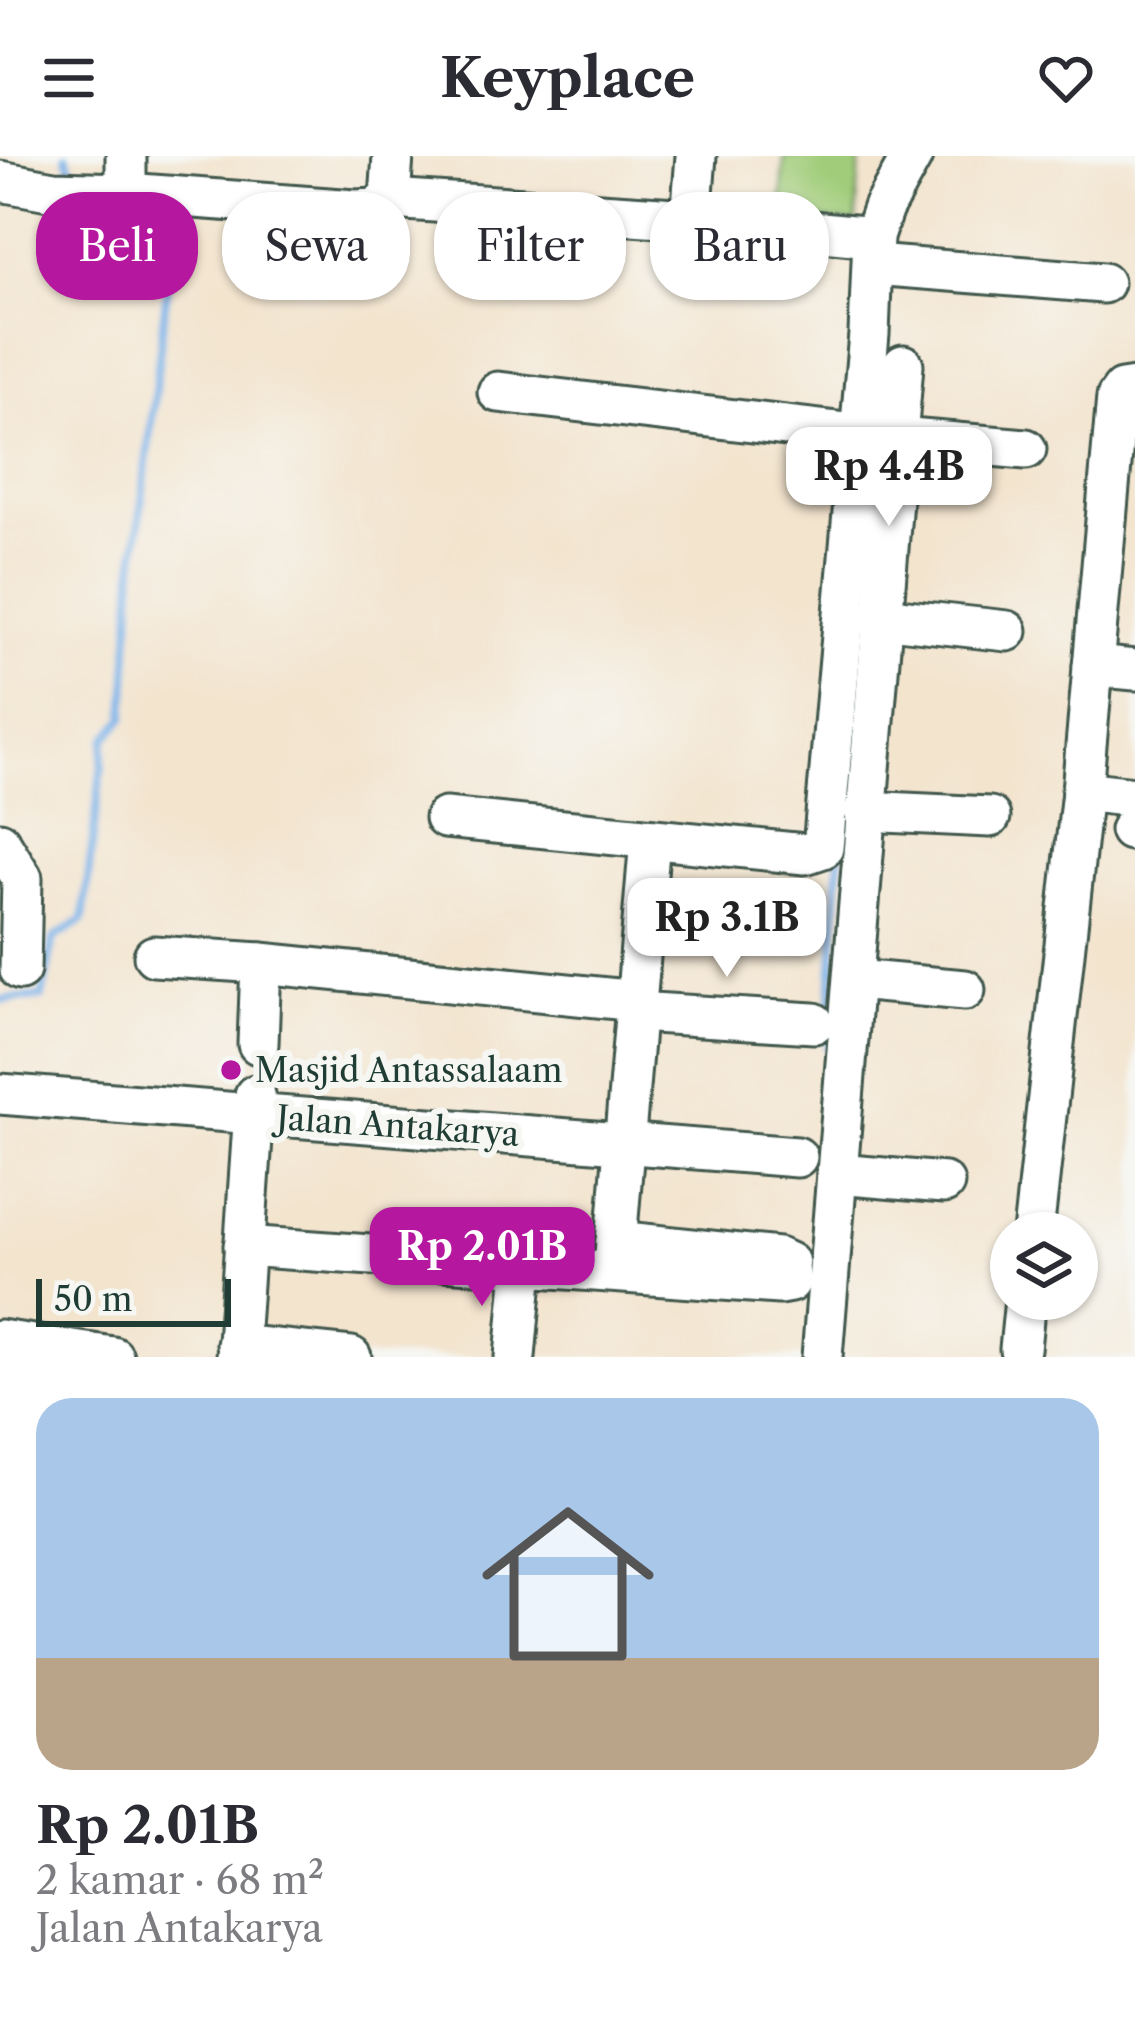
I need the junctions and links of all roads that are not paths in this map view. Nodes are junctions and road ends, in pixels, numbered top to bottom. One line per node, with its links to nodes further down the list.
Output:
1 (393, 156): 6 (street)
2 (696, 156): 7 (street)
3 (126, 174): 4 (street); 5 (street)
4 (0, 182)
5 (241, 192)
6 (390, 192)
7 (693, 192)
8 (888, 197): 10 (street); 12 (street); 16 (street)
9 (410, 200): 11 (street)
10 (829, 204)
11 (650, 216)
12 (1103, 283)
13 (903, 365): 16 (street)
14 (1135, 388): 18 (street)
15 (498, 392): 16 (street)
16 (874, 436): 17 (street); 19 (street); 28 (street)
17 (1026, 449)
18 (1120, 533): 21 (street)
19 (880, 617): 20 (street); 24 (street)
20 (1007, 631)
21 (1093, 666): 22 (street); 23 (street)
22 (1135, 670)
23 (1082, 791): 27 (street); 44 (street)
24 (864, 811): 25 (street); 33 (street)
25 (990, 817)
26 (445, 818): 28 (street)
27 (1133, 819)
28 (650, 839): 35 (street)
29 (0, 842): 32 (street)
30 (154, 956): 31 (street)
31 (261, 963): 35 (street); 37 (street)
32 (20, 970)
33 (855, 980): 34 (street); 42 (street)
34 (964, 990)
35 (636, 1006): 36 (street); 40 (street)
36 (814, 1023)
37 (258, 1044)
38 (0, 1094): 39 (street, Jalan Antakarya)
39 (254, 1105): 40 (street, Jalan Antakarya); 45 (street)
40 (626, 1144): 41 (street, Jalan Antakarya); 46 (street)
41 (797, 1157)
42 (837, 1174): 43 (street); 54 (street)
43 (944, 1183)
44 (1035, 1212)
45 (244, 1246): 46 (street); 50 (street)
46 (523, 1268): 53 (street)
47 (1023, 1320): 49 (street)
48 (0, 1340): 51 (street)
49 (1020, 1348)
50 (237, 1351): 52 (street)
51 (113, 1357)
52 (350, 1357)
53 (515, 1357)
54 (821, 1357)

